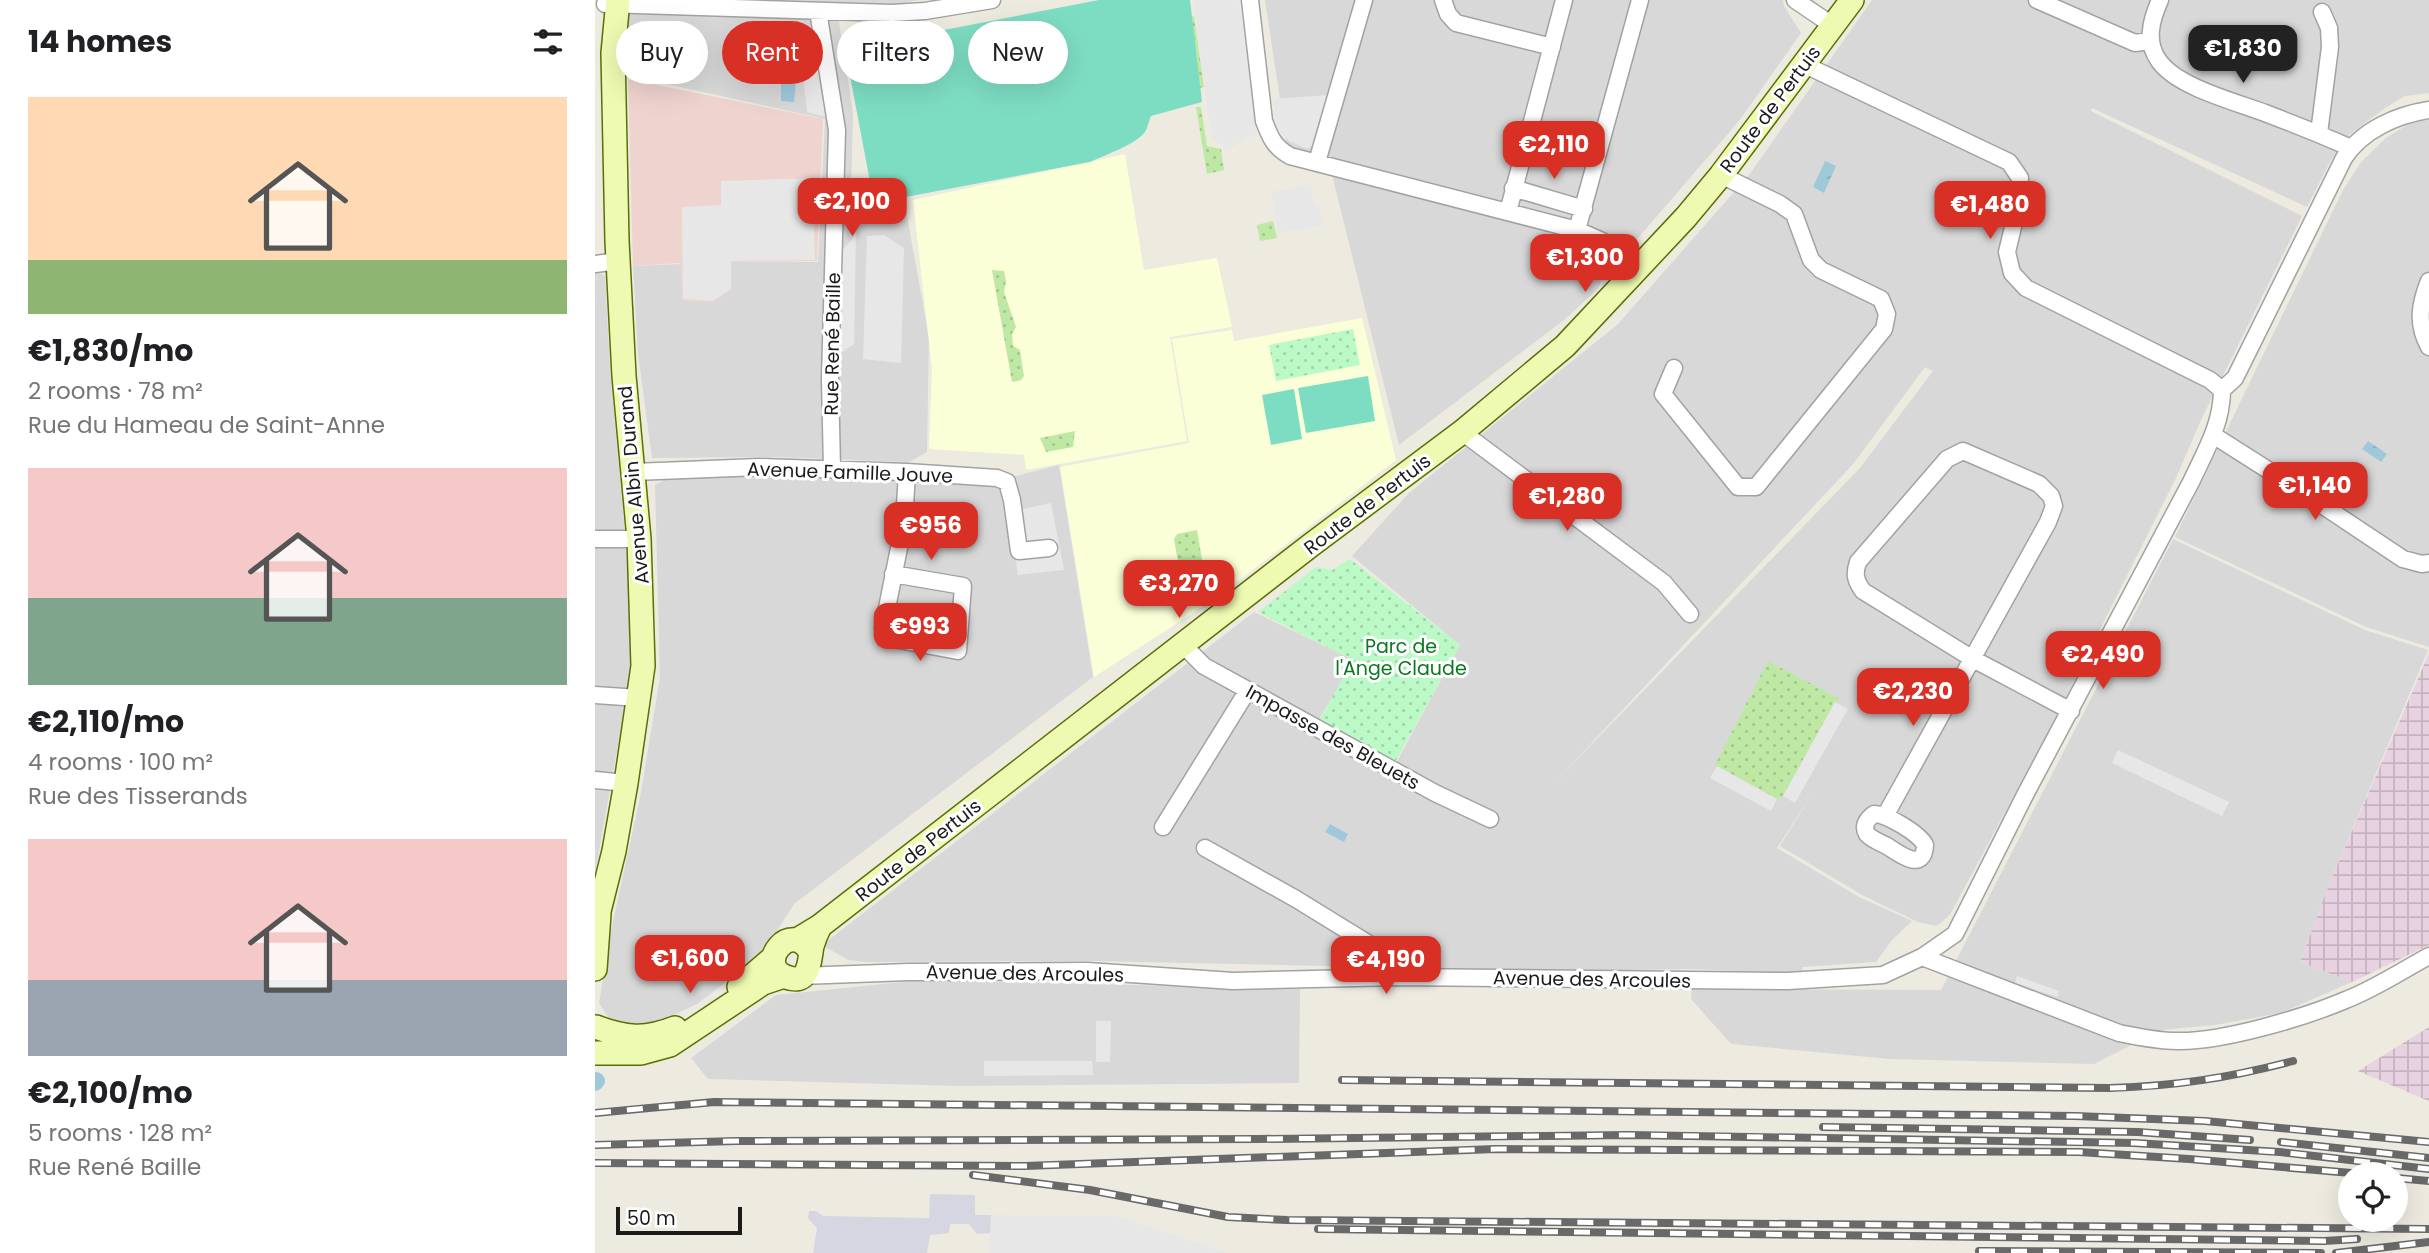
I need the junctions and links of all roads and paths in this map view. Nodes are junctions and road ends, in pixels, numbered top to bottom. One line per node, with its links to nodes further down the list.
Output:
1 (992, 0): 13 (street)
2 (1249, 0): 22 (street)
3 (1364, 0): 22 (street)
4 (1443, 0): 16 (street)
5 (1564, 0): 16 (street)
6 (1640, 0): 25 (street)
7 (1795, 0): 12 (street)
8 (2037, 0): 11 (street)
9 (2160, 0): 15 (street)
10 (612, 2): 13 (street); 17 (main road, Avenue Albin Durand)
11 (2071, 7): 15 (street)
12 (1844, 8): 18 (main road, Route de Pertuis)
13 (818, 11): 36 (street, Rue René Baille)
14 (2322, 12): 20 (street)
15 (2150, 41): 20 (street)
16 (1552, 47): 24 (street)
17 (604, 53): 28 (main road, Avenue Albin Durand)
18 (1803, 64): 23 (main road, Route de Pertuis); 33 (street)
19 (2429, 110): 21 (street)
20 (2319, 133): 21 (street)
21 (2351, 148): 33 (street)
22 (1317, 162): 26 (street)
23 (1721, 175): 29 (main road, Route de Pertuis); 32 (street)
24 (1513, 188): 25 (street); 26 (street)
25 (1584, 209): 27 (street)
26 (1507, 212): 27 (street)
27 (1577, 230): 29 (street)
28 (606, 263): 37 (main road, Avenue Albin Durand)
29 (1635, 272): 34 (main road, Route de Pertuis)
30 (2429, 281): 31 (street)
31 (2429, 346)
32 (1674, 368)
33 (2222, 390): 35 (street, Avenue des Arcoules)
34 (1462, 432): 44 (street); 45 (main road, Route de Pertuis)
35 (2213, 435): 42 (street); 50 (street, Avenue des Arcoules)
36 (832, 468): 37 (street, Avenue Famille Jouve); 38 (street, Avenue Famille Jouve)
37 (634, 472): 40 (main road, Avenue Albin Durand)
38 (907, 472): 41 (street, Avenue Famille Jouve); 43 (street)
39 (595, 539): 40 (street)
40 (639, 539): 49 (main road, Avenue Albin Durand)
41 (1049, 548)
42 (2429, 563)
43 (893, 574): 43 (street)
44 (1690, 614)
45 (1183, 645): 47 (street, Impasse des Bleuets); 58 (main road, Route de Pertuis)
46 (1973, 659): 46 (street); 50 (street); 53 (street)
47 (1248, 690): 54 (street, Impasse des Bleuets); 55 (street)
48 (595, 695): 49 (street)
49 (639, 698): 52 (main road, Avenue Albin Durand)
50 (2071, 711): 60 (street, Avenue des Arcoules)
51 (595, 780): 52 (street)
52 (626, 783): 57 (main road, Avenue Albin Durand)
53 (1885, 816)
54 (1490, 819)
55 (1163, 827)
56 (1205, 848): 64 (street)
57 (596, 918): 61 (main road, Avenue Albin Durand)
58 (807, 949): 62 (main road); 62 (main road, Route de Pertuis); 63 (street)
59 (2429, 956): 60 (street)
60 (1922, 957): 64 (street, Avenue des Arcoules)
61 (595, 969)
62 (786, 970): 63 (street, Avenue des Arcoules); 65 (main road); 66 (main road)
63 (838, 975): 64 (street, Avenue des Arcoules)
64 (1398, 977)
65 (595, 1029)
66 (595, 1053)

